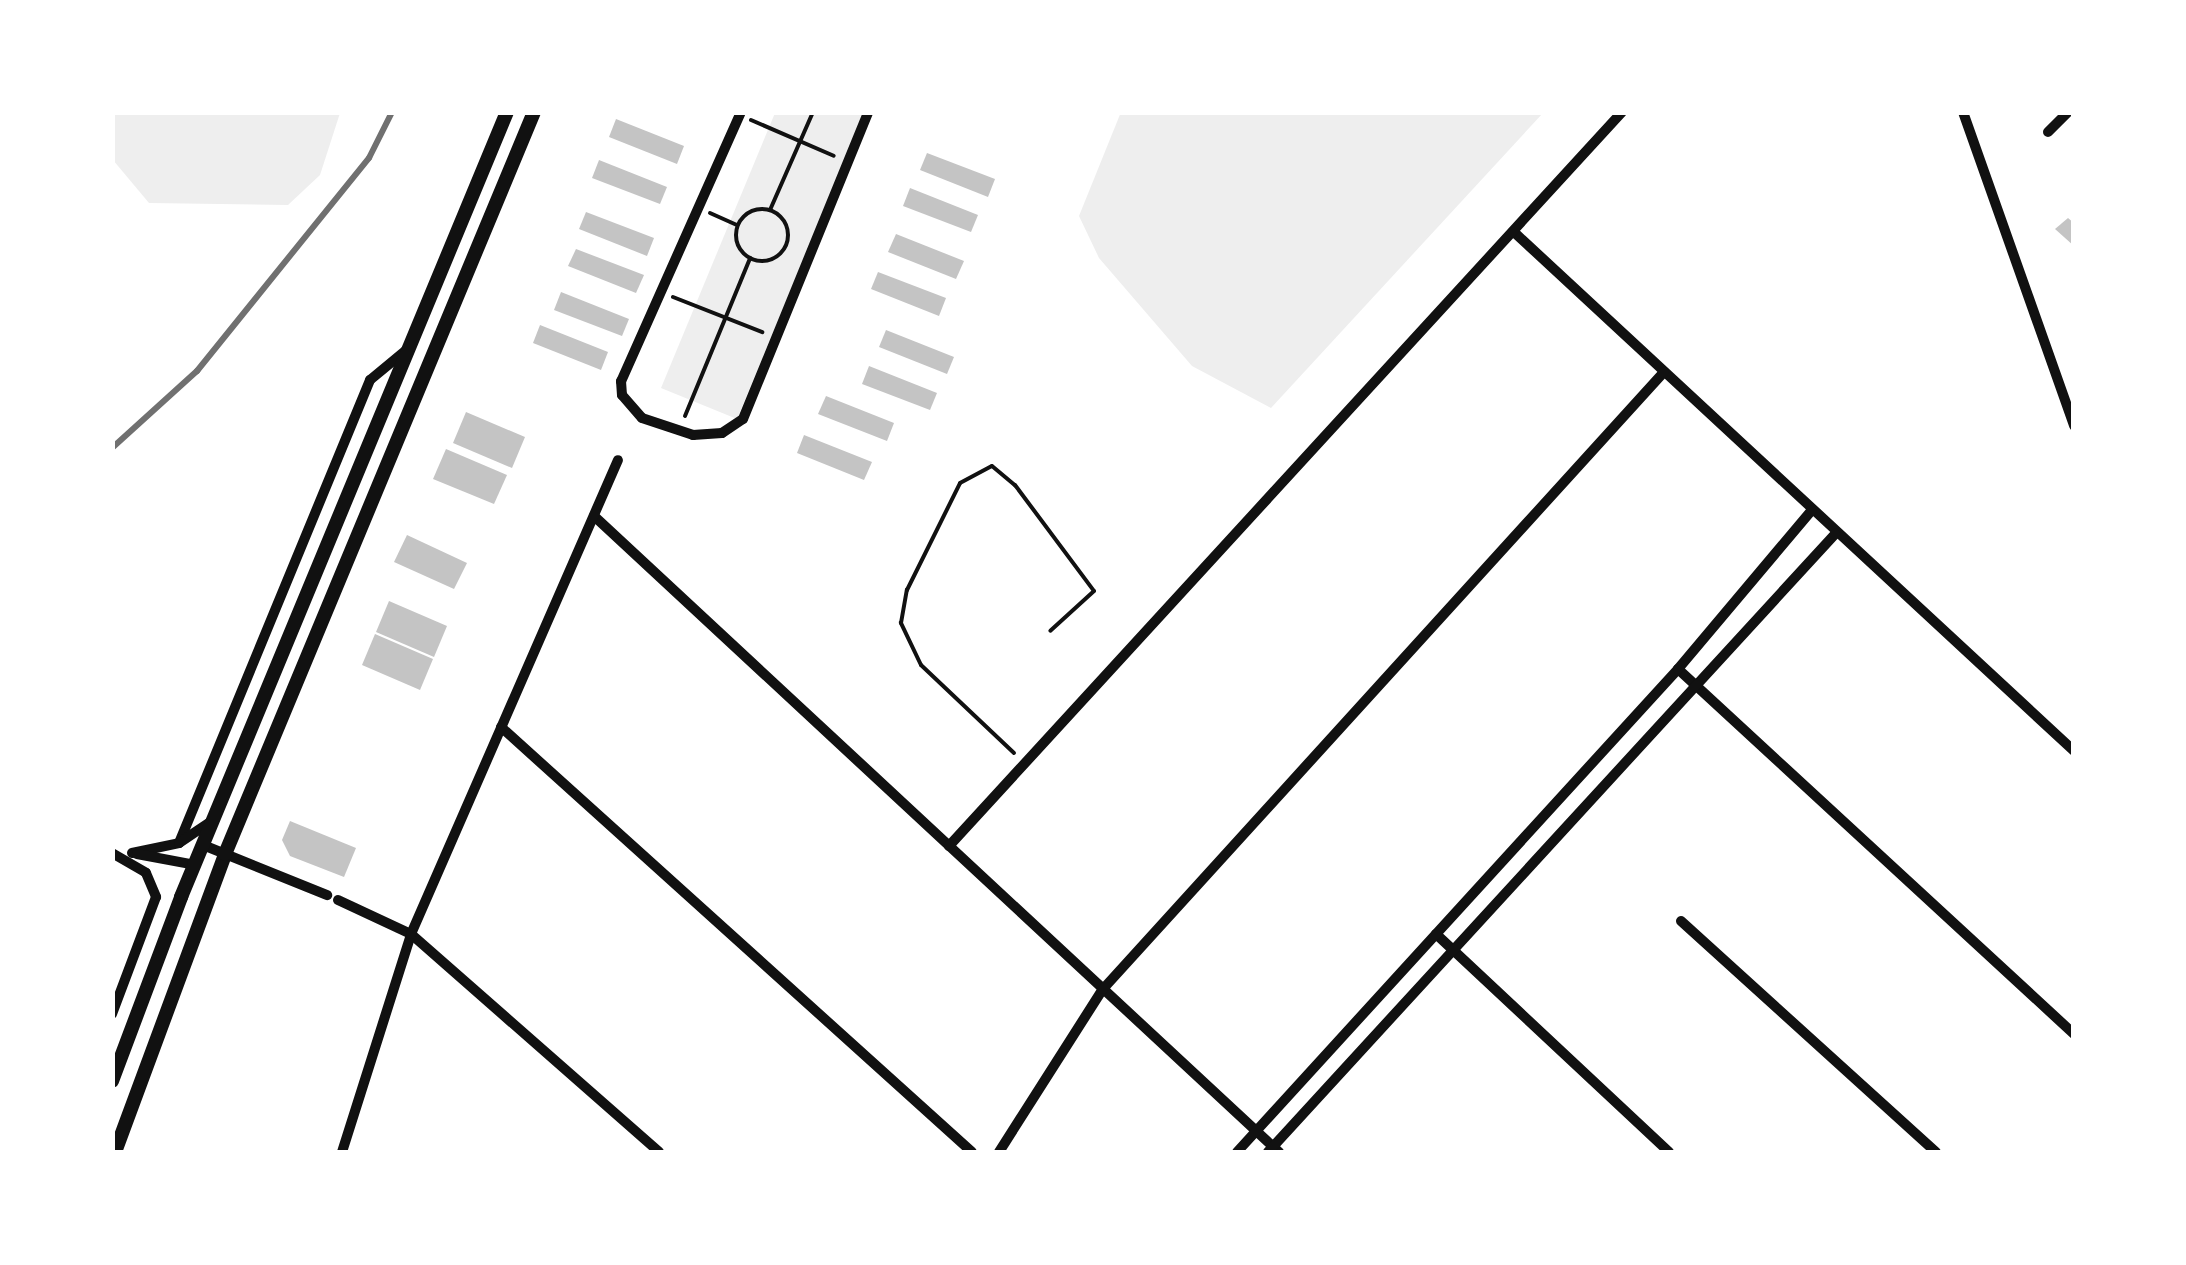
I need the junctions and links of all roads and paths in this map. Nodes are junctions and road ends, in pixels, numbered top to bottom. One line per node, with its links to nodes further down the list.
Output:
1 (507, 112): 15 (street)
2 (534, 112): 17 (street)
3 (812, 112): 10 (path)
4 (868, 112): 11 (street)
5 (1622, 112): 16 (street)
6 (1963, 112): 24 (street)
7 (2068, 112): 9 (street)
8 (740, 114): 10 (path); 12 (street)
9 (2048, 132)
10 (801, 140): 11 (path); 13 (path)
11 (847, 163): 21 (street)
12 (701, 209): 14 (path); 19 (street)
13 (770, 210): 14 (path); 18 (path)
14 (737, 226): 18 (path)
15 (458, 230): 17 (street); 22 (street)
16 (1515, 232): 23 (street); 35 (street)
17 (481, 239): 42 (street)
18 (750, 258): 20 (path)
19 (660, 293): 20 (path); 25 (street)
20 (726, 317): 21 (path); 25 (path)
21 (776, 337): 25 (street)
22 (410, 347): 36 (street); 37 (street)
23 (1664, 372): 27 (street); 50 (street)
24 (2074, 426)
25 (678, 432)
26 (618, 460): 28 (street)
27 (1812, 511): 29 (street); 31 (street)
28 (594, 516): 33 (street); 39 (street)
29 (1835, 534): 32 (street); 34 (street)
30 (1050, 630): 35 (path)
31 (1678, 668): 32 (street); 48 (street)
32 (1697, 684): 49 (street); 52 (street)
33 (501, 727): 47 (street); 59 (street)
34 (2074, 751)
35 (1024, 763): 39 (street)
36 (215, 818): 37 (street); 38 (street)
37 (178, 843): 41 (street)
38 (204, 845): 42 (street); 43 (street)
39 (949, 846): 50 (street)
40 (112, 851): 41 (street); 44 (street)
41 (132, 853): 43 (street)
42 (225, 854): 47 (street); 56 (street)
43 (195, 865): 45 (street)
44 (156, 897): 45 (street); 51 (street)
45 (172, 920): 53 (street)
46 (1682, 921): 63 (street)
47 (411, 934): 57 (street); 58 (street)
48 (1436, 934): 49 (street); 54 (street)
49 (1457, 954): 55 (street); 62 (street)
50 (1103, 989): 54 (street); 60 (street)
51 (112, 1014)
52 (2074, 1034)
53 (112, 1081)
54 (1253, 1128): 55 (street); 61 (street)
55 (1273, 1150)
56 (115, 1152)
57 (342, 1152)
58 (659, 1152)
59 (972, 1152)
60 (999, 1152)
61 (1237, 1152)
62 (1670, 1152)
63 (1936, 1152)

